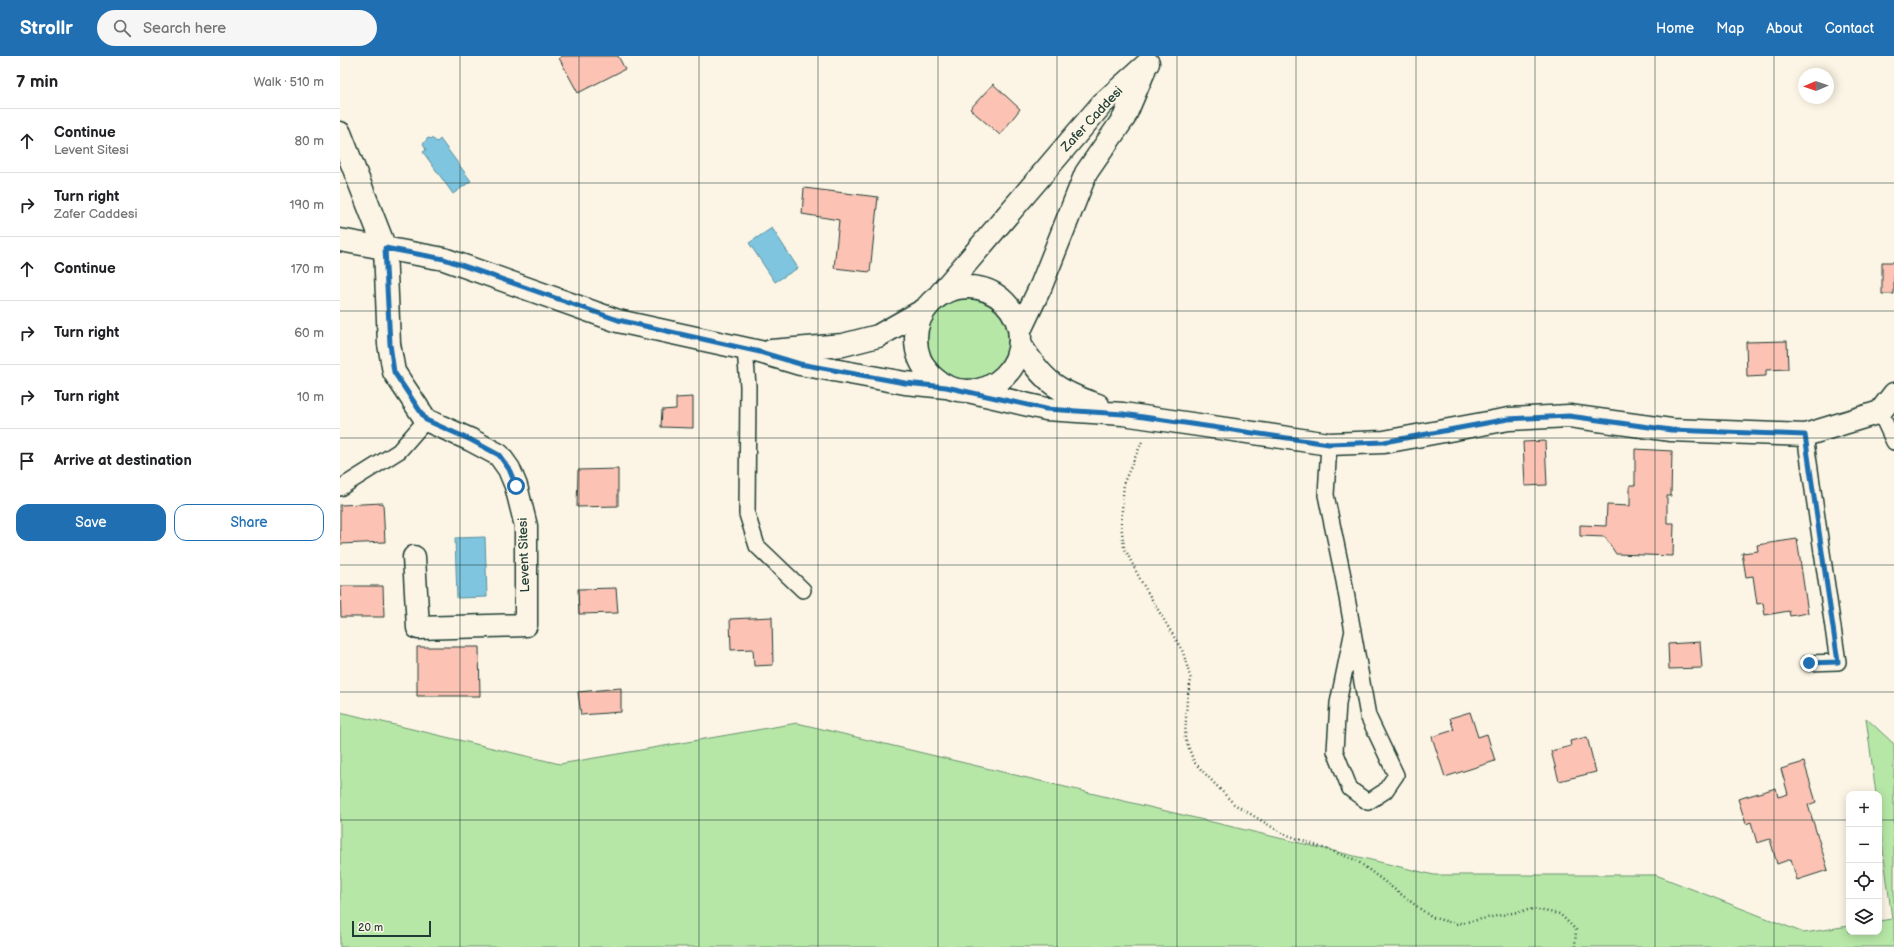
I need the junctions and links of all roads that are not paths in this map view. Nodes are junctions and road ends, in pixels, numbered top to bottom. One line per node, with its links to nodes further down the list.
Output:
1 (1150, 60): 5 (street, Zafer Caddesi); 7 (street, Zafer Caddesi)
2 (340, 133): 4 (street)
3 (340, 240): 4 (street, Zafer Caddesi)
4 (385, 248): 8 (street, Zafer Caddesi); 14 (street)
5 (940, 294): 6 (street, Zafer Caddesi); 7 (street, Zafer Caddesi)
6 (924, 310): 8 (street, Zafer Caddesi); 9 (street, Zafer Caddesi)
7 (1020, 337): 10 (street, Zafer Caddesi); 13 (street, Zafer Caddesi)
8 (753, 350): 9 (street, Zafer Caddesi); 20 (lane)
9 (946, 387): 10 (street, Zafer Caddesi)
10 (968, 391): 13 (street, Zafer Caddesi)
11 (1894, 394): 12 (street)
12 (1880, 412): 15 (street); 16 (lane)
13 (1123, 414): 17 (street)
14 (426, 420): 18 (lane); 19 (street, Levent Sitesi)
15 (1805, 435): 17 (street); 22 (lane)
16 (1894, 442)
17 (1329, 444): 21 (lane)
18 (340, 488)
19 (414, 557)
20 (803, 590)
21 (1353, 630): 21 (lane)
22 (1809, 663)

